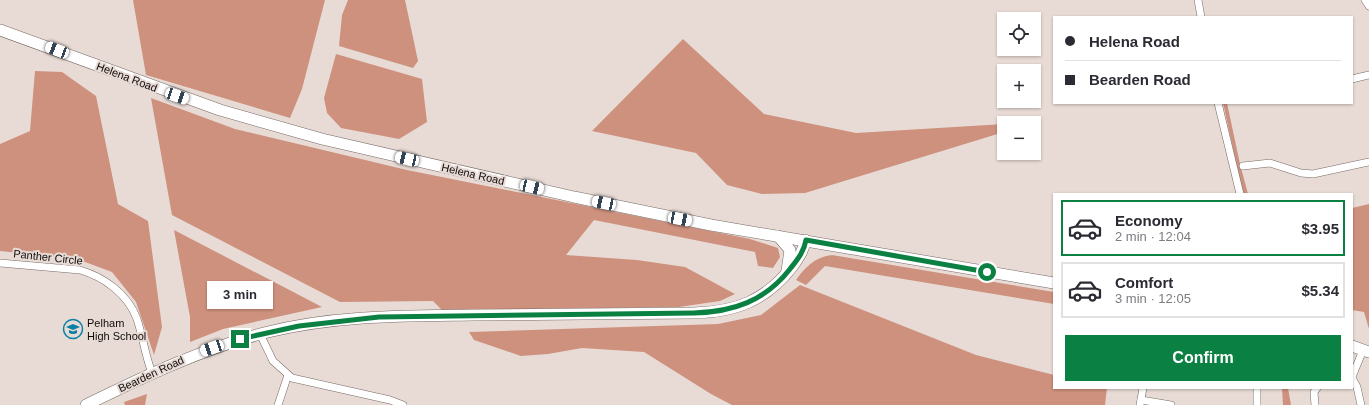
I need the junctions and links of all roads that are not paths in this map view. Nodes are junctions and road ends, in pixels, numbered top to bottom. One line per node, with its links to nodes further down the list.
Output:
1 (1198, 0): 4 (street)
2 (1365, 0): 3 (street)
3 (1369, 6)
4 (1202, 16)
5 (0, 30): 12 (main road, Helena Road)
6 (1369, 75): 7 (street)
7 (1353, 79)
8 (1218, 104): 11 (street)
9 (1369, 162): 10 (street)
10 (1243, 166)
11 (1240, 193)
12 (778, 236): 13 (main road, Helena Road); 15 (main road)
13 (806, 240): 15 (main road, Bearden Road); 16 (main road, Helena Road)
14 (0, 263): 20 (street, Panther Circle)
15 (786, 274): 17 (main road, Bearden Road)
16 (1053, 283)
17 (260, 334): 20 (main road, Bearden Road); 21 (street)
18 (1353, 346): 19 (main road)
19 (1366, 351): 22 (street)
20 (152, 372): 28 (main road, Bearden Road)
21 (288, 375): 29 (street); 30 (street)
22 (1353, 376)
23 (1353, 380): 34 (street)
24 (1143, 389): 27 (street)
25 (1258, 389): 32 (street)
26 (1316, 389): 33 (street)
27 (1141, 402): 31 (street)
28 (86, 405)
29 (278, 405)
30 (403, 405)
31 (1171, 405)
32 (1257, 405)
33 (1315, 405)
34 (1361, 405)

